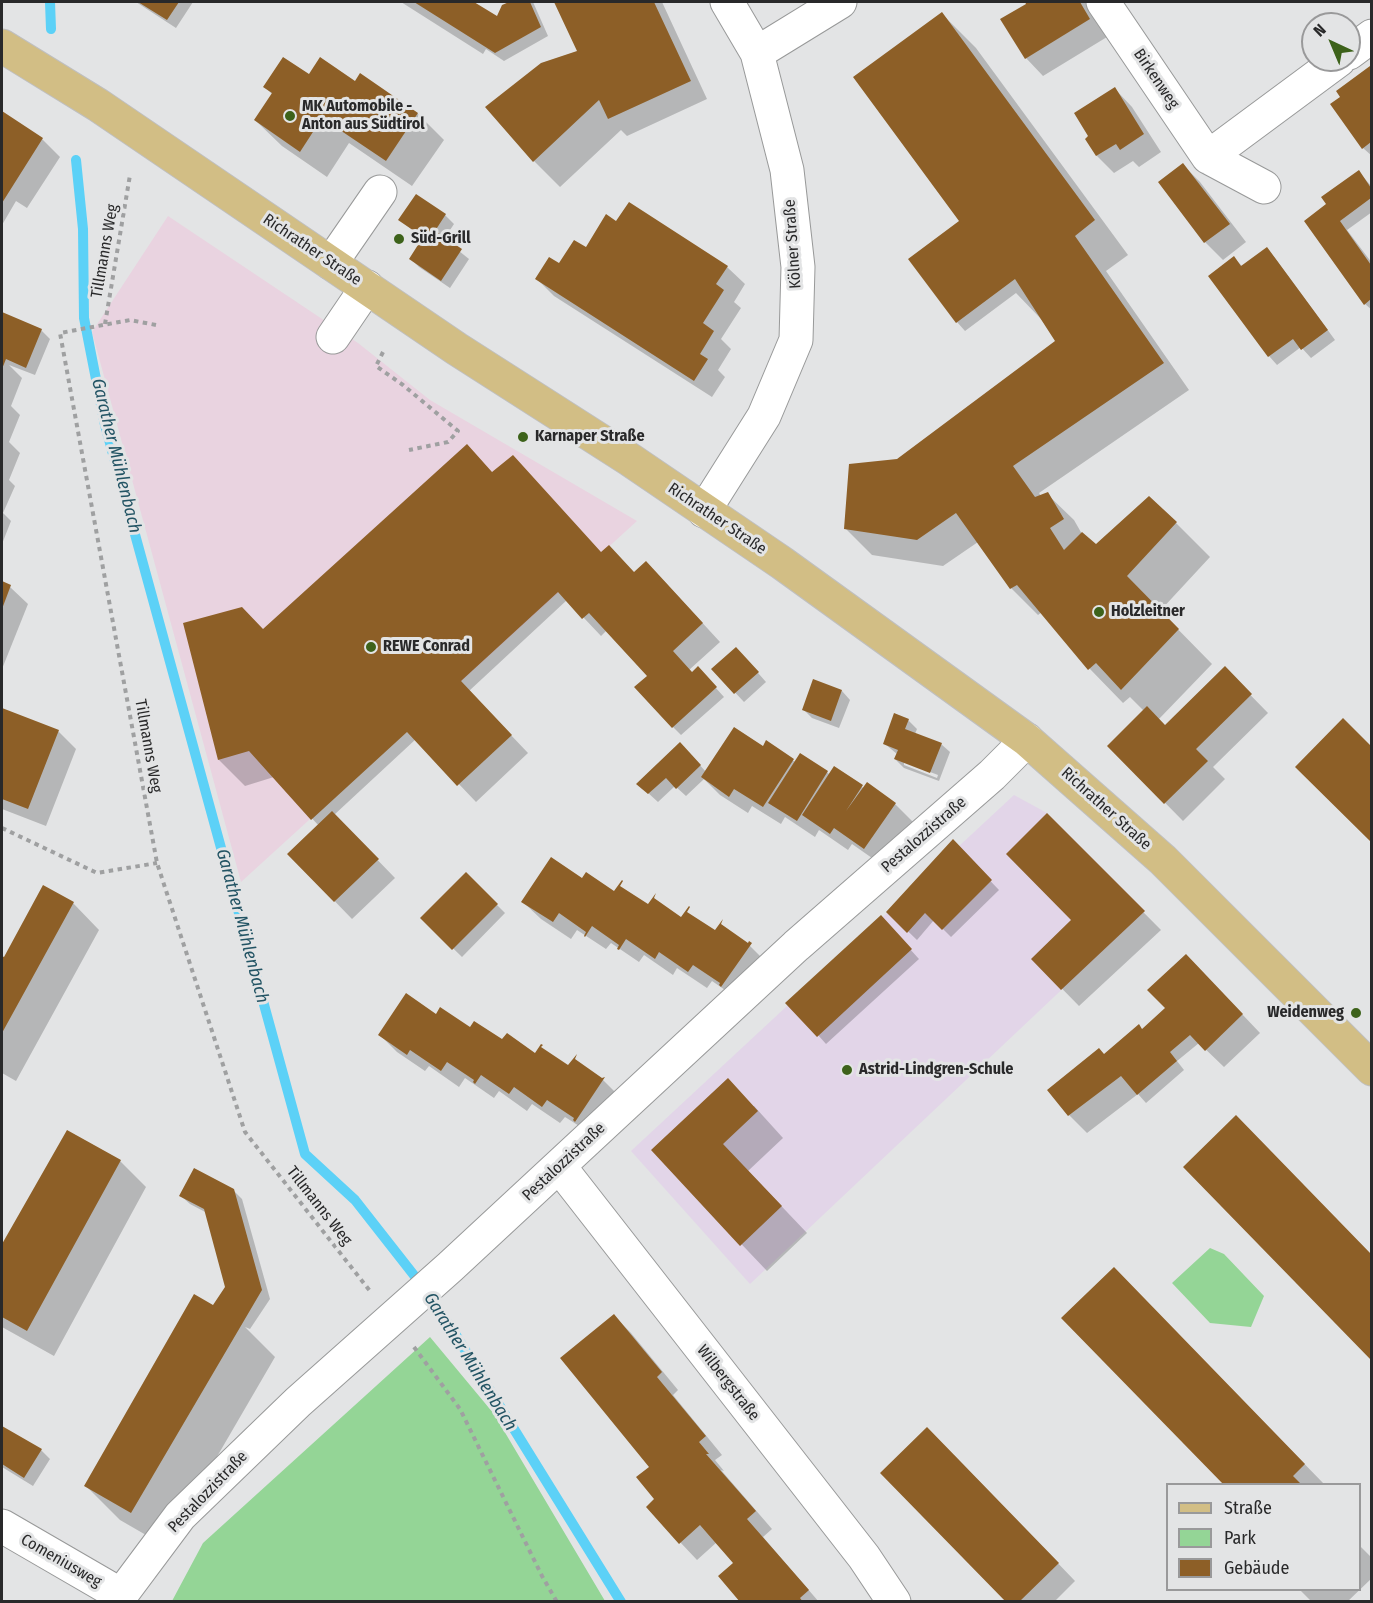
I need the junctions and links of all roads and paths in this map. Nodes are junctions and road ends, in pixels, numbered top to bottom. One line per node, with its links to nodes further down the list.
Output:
1 (727, 2): 5 (street, Kölner Straße)
2 (840, 2): 5 (street)
3 (1103, 2): 7 (street, Birkenweg)
4 (2, 46): 11 (main road, Richrather Straße)
5 (757, 53): 18 (street, Kölner Straße)
6 (1323, 72): 7 (street)
7 (1208, 157): 9 (street, Birkenweg)
8 (130, 175): 13 (path, Tillmanns Weg)
9 (1263, 187)
10 (380, 192): 11 (street)
11 (331, 263): 12 (main road, Richrather Straße)
12 (367, 287): 15 (street); 18 (main road, Richrather Straße)
13 (105, 324): 14 (path); 21 (path, Tillmanns Weg)
14 (156, 325)
15 (333, 337)
16 (383, 352): 17 (path)
17 (409, 450)
18 (704, 511): 19 (main road, Richrather Straße)
19 (1027, 740): 22 (main road, Richrather Straße); 23 (street, Pestalozzistraße)
20 (2, 828): 21 (path)
21 (157, 863): 24 (path, Tillmanns Weg)
22 (1371, 1069)
23 (559, 1166): 27 (street, Pestalozzistraße); 29 (street, Wilbergstraße)
24 (374, 1295)
25 (411, 1343): 28 (path)
26 (2, 1526): 27 (street, Comeniusweg)
27 (120, 1598)
28 (557, 1602)
29 (894, 1602)

